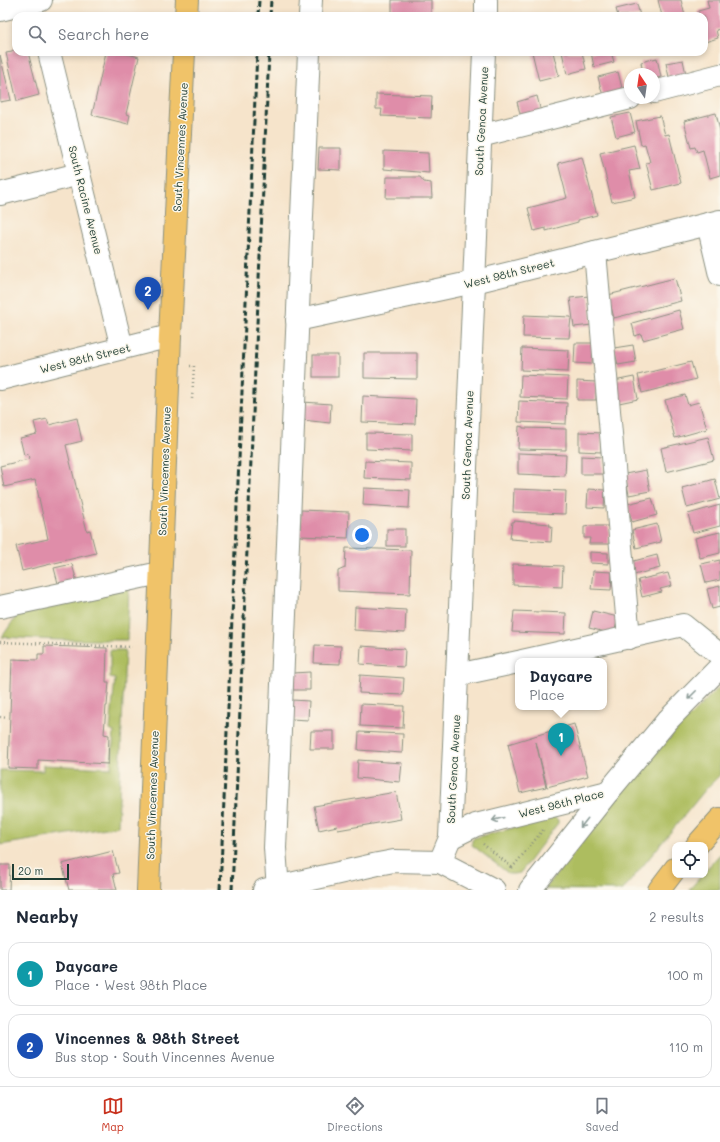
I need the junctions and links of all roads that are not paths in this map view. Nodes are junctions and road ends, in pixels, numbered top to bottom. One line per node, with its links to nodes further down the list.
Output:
1 (187, 0): 5 (main road)
2 (311, 0): 6 (street)
3 (39, 6): 4 (street)
4 (0, 10)
5 (186, 12)
6 (310, 12)
7 (50, 56): 15 (street, South Racine Avenue)
8 (184, 56): 22 (main road, South Vincennes Avenue)
9 (309, 56): 21 (street)
10 (484, 56): 14 (street, South Genoa Avenue)
11 (720, 75): 12 (street)
12 (660, 90)
13 (624, 100): 14 (street)
14 (480, 136): 20 (street, South Genoa Avenue)
15 (79, 174): 16 (street); 23 (street, South Racine Avenue)
16 (0, 194)
17 (714, 223): 18 (street, West 98th Street); 19 (street)
18 (595, 252): 20 (street, West 98th Street); 27 (street)
19 (720, 275)
20 (474, 282): 21 (street, West 98th Street); 32 (street, South Genoa Avenue)
21 (297, 320): 39 (street)
22 (170, 336): 23 (street, West 98th Street); 25 (main road, South Vincennes Avenue)
23 (122, 348): 24 (street, West 98th Street)
24 (0, 380)
25 (160, 572): 26 (street); 40 (main road, South Vincennes Avenue)
26 (0, 608)
27 (629, 638): 28 (street); 29 (street)
28 (720, 655)
29 (536, 658)
30 (515, 663): 32 (street)
31 (720, 668): 33 (street, West 98th Place, one-way to 33)
32 (457, 675): 35 (street, South Genoa Avenue)
33 (608, 792): 35 (street, West 98th Place, one-way to 35); 42 (street, one-way to 42)
34 (720, 819): 36 (main road)
35 (450, 838): 37 (street)
36 (699, 842)
37 (440, 862): 39 (street); 41 (street)
38 (672, 873): 43 (main road)
39 (273, 889)
40 (148, 890)
41 (494, 890)
42 (530, 890)
43 (659, 890)

